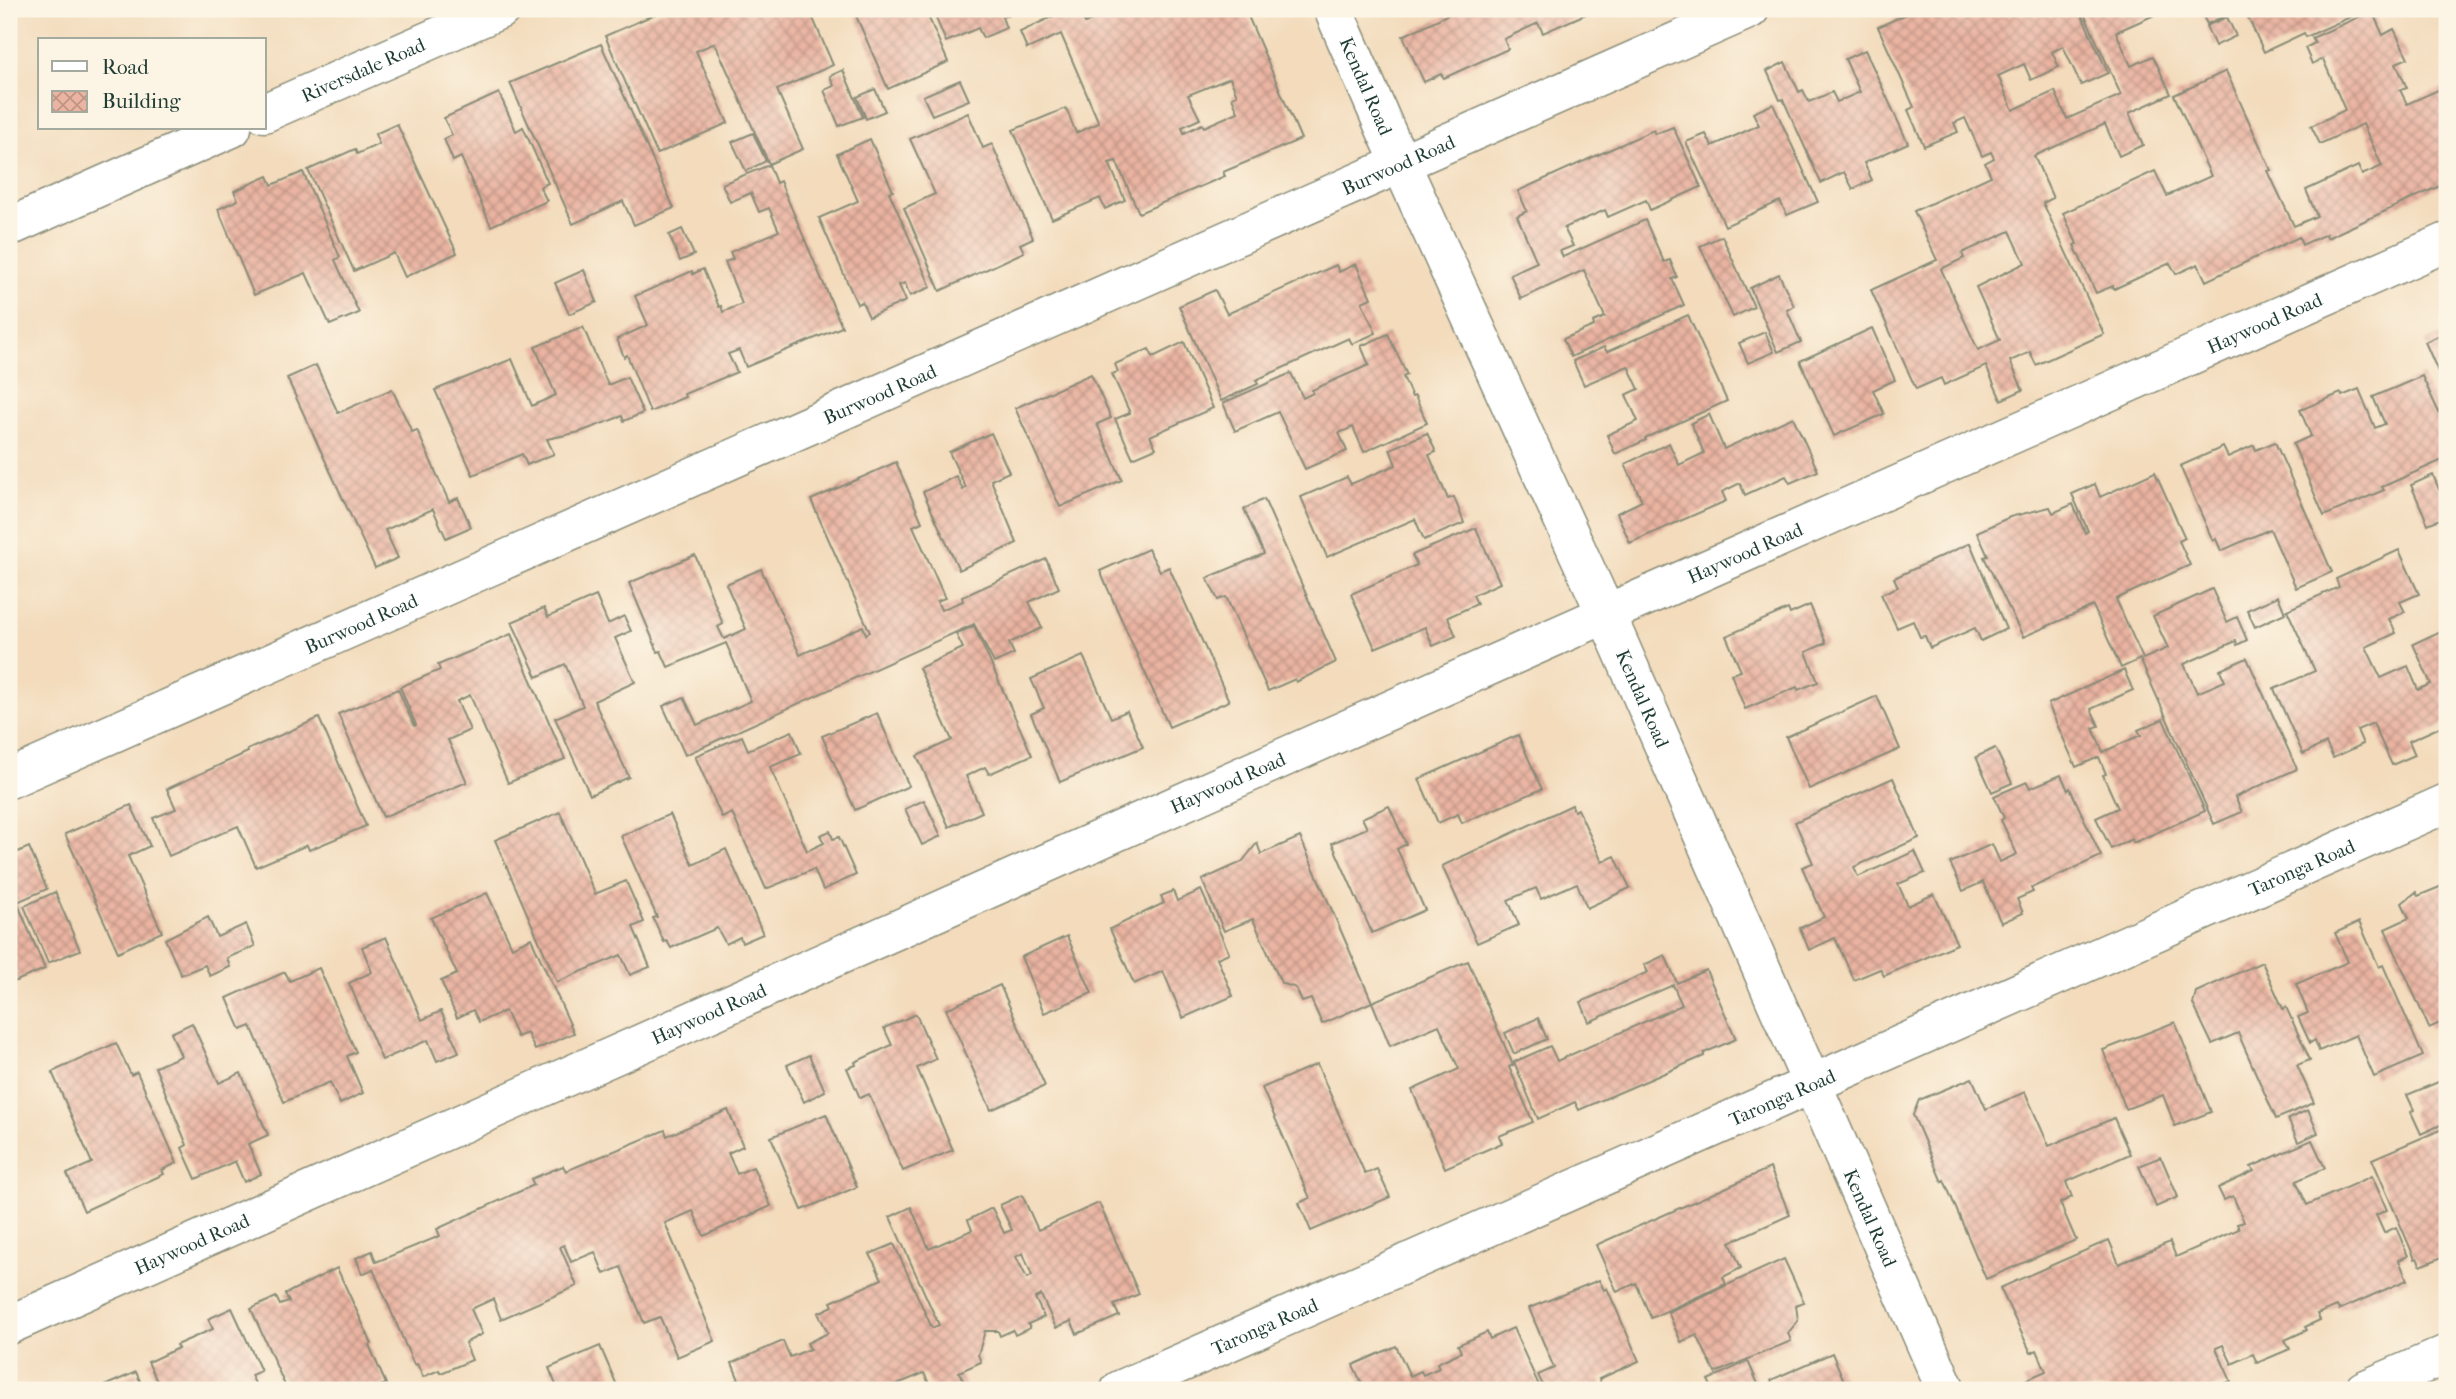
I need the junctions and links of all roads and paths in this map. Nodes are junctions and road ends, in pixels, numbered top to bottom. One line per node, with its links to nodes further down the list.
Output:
1 (501, 9): 4 (street, Riversdale Road)
2 (1333, 9): 6 (street, Kendal Road)
3 (1750, 9): 6 (street, Burwood Road)
4 (266, 112)
5 (227, 130): 7 (street)
6 (1400, 162): 9 (street, Kendal Road); 10 (street, Burwood Road)
7 (9, 227)
8 (2447, 242): 9 (street, Haywood Road)
9 (1606, 614): 12 (street, Kendal Road); 13 (street, Haywood Road)
10 (9, 779)
11 (2447, 803): 12 (street, Taronga Road)
12 (1812, 1085): 15 (street, Taronga Road); 16 (street, Kendal Road)
13 (9, 1325)
14 (2447, 1354): 17 (street)
15 (1120, 1390)
16 (1945, 1390)
17 (2364, 1390)

